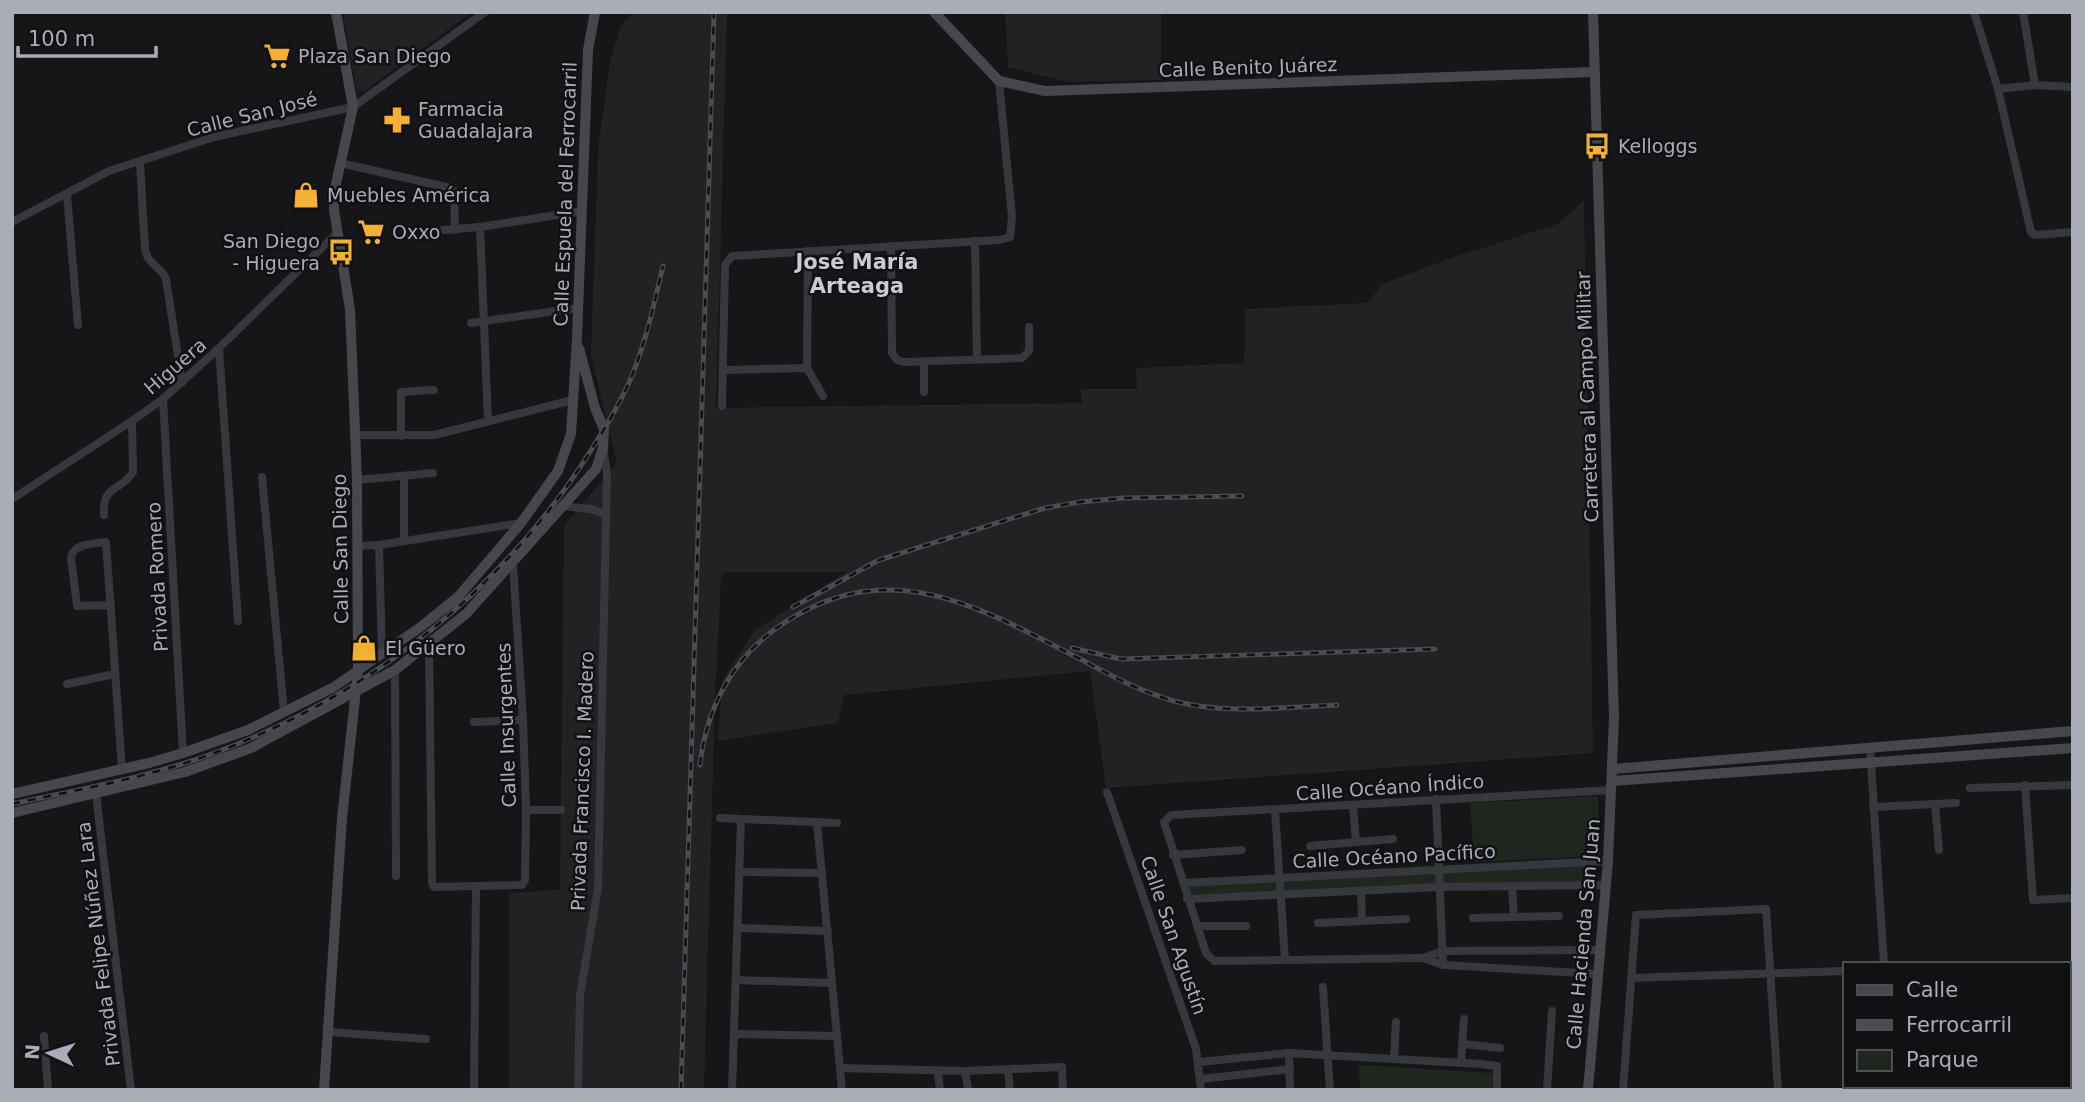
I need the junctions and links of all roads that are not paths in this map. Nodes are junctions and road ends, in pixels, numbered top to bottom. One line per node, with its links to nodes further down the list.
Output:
1 (336, 12): 13 (street, Calle San Diego)
2 (485, 12): 13 (street, Calle San José)
3 (595, 12): 17 (street, Calle Espuela del Ferrocarril)
4 (934, 12): 9 (street)
5 (1593, 12): 8 (street, Carretera al Campo Militar)
6 (1974, 12): 12 (street)
7 (2023, 12): 10 (street)
8 (1594, 72): 9 (street, Calle Benito Juárez); 81 (street, Carretera al Campo Militar)
9 (999, 81): 24 (street)
10 (2035, 85): 11 (street); 12 (street)
11 (2073, 87)
12 (1998, 89): 23 (street)
13 (353, 107): 14 (street, Calle San José); 15 (street, Calle San Diego)
14 (140, 162): 16 (street, Calle San José); 38 (street)
15 (340, 163): 21 (street); 22 (street, Calle San Diego)
16 (67, 195): 18 (street, Calle San José); 30 (street)
17 (582, 211): 19 (street); 27 (street, Calle Espuela del Ferrocarril)
18 (12, 222)
19 (480, 227): 21 (street); 28 (street)
20 (443, 230): 21 (street)
21 (455, 230)
22 (338, 232): 33 (street, Higuera); 47 (street, Calle San Diego)
23 (2073, 232)
24 (975, 241): 25 (street); 34 (street)
25 (891, 246): 26 (street); 35 (street)
26 (808, 251): 36 (street); 37 (street)
27 (578, 309): 28 (street); 32 (street, Calle Espuela del Ferrocarril)
28 (484, 320): 29 (street); 46 (street)
29 (471, 323)
30 (78, 325)
31 (1029, 327): 34 (street)
32 (577, 338): 43 (street, Calle Espuela del Ferrocarril); 49 (street, Calle Espuela del Ferrocarril)
33 (219, 348): 38 (street, Higuera); 64 (street)
34 (977, 359): 35 (street)
35 (924, 361): 40 (street)
36 (807, 368): 37 (street); 41 (street)
37 (724, 370): 44 (street)
38 (182, 382): 42 (street, Higuera)
39 (434, 390): 48 (street)
40 (924, 392)
41 (823, 396)
42 (163, 398): 45 (street, Higuera); 78 (street, Privada Romero)
43 (573, 400): 46 (street); 58 (street, Calle Espuela del Ferrocarril)
44 (722, 406)
45 (132, 421): 54 (street, Higuera); 56 (street)
46 (488, 421): 48 (street)
47 (355, 435): 48 (street); 53 (street, Calle San Diego)
48 (401, 436)
49 (603, 448): 55 (street); 57 (street, Privada Francisco I. Madero)
50 (433, 473): 52 (street)
51 (261, 477): 72 (street)
52 (404, 477): 53 (street); 59 (street)
53 (357, 480): 61 (street, Calle San Diego)
54 (12, 499)
55 (562, 506): 57 (street); 62 (street)
56 (104, 515)
57 (606, 515): 171 (street, Privada Francisco I. Madero)
58 (522, 523): 59 (street); 66 (street, Calle Espuela del Ferrocarril)
59 (404, 541): 60 (street)
60 (379, 545): 61 (street); 66 (street)
61 (358, 546): 68 (street, Calle San Diego)
62 (513, 564): 65 (street); 73 (street, Calle Insurgentes)
63 (111, 605): 63 (street); 69 (street)
64 (238, 621)
65 (429, 645): 67 (street); 118 (street)
66 (382, 655): 68 (street, Calle Espuela del Ferrocarril)
67 (396, 670): 71 (street); 112 (street)
68 (358, 672): 71 (street, Calle San Diego); 72 (street, Calle Espuela del Ferrocarril)
69 (115, 674): 70 (street); 80 (street)
70 (67, 684)
71 (356, 693): 88 (street); 149 (street, Calle San Diego)
72 (285, 712): 78 (street, Calle Espuela del Ferrocarril)
73 (523, 720): 74 (street); 94 (street, Calle Insurgentes)
74 (474, 722)
75 (2073, 731): 76 (street)
76 (1870, 748): 79 (street); 81 (street)
77 (2073, 748): 79 (street)
78 (183, 753): 80 (street, Calle Espuela del Ferrocarril)
79 (1871, 762): 82 (street); 93 (street)
80 (122, 769): 87 (street, Calle Espuela del Ferrocarril)
81 (1613, 769): 82 (street, Carretera al Campo Militar)
82 (1612, 785): 89 (street, Calle Océano Índico); 108 (street, Calle Hacienda San Juan)
83 (2025, 785): 84 (street); 85 (street); 121 (street)
84 (2073, 785)
85 (1970, 788)
86 (1107, 792): 159 (street, Calle San Agustín)
87 (12, 794)
88 (96, 794): 97 (street); 168 (street, Privada Felipe Núñez Lara)
89 (1436, 799): 92 (street, Calle Océano Índico); 109 (street)
90 (1956, 803): 91 (street)
91 (1936, 804): 93 (street); 106 (street)
92 (1353, 805): 96 (street, Calle Océano Índico); 103 (street)
93 (1873, 807): 137 (street)
94 (526, 810): 95 (street, Privada Francisco I. Madero); 118 (street, Calle Insurgentes)
95 (561, 810)
96 (1275, 810): 107 (street, Calle Océano Índico); 113 (street)
97 (12, 813)
98 (720, 818): 99 (street)
99 (741, 819): 100 (street); 110 (street)
100 (817, 822): 101 (street); 111 (street)
101 (836, 823)
102 (1393, 839): 103 (street)
103 (1356, 842): 104 (street)
104 (1310, 846)
105 (1242, 849): 107 (street)
106 (1939, 850)
107 (1173, 855): 114 (street)
108 (1608, 861): 109 (street, Calle Océano Pacífico); 115 (street, Calle Hacienda San Juan)
109 (1439, 869): 113 (street, Calle Océano Pacífico); 116 (street)
110 (740, 872): 111 (street); 131 (street)
111 (822, 873): 132 (street)
112 (396, 876)
113 (1280, 878): 114 (street, Calle Océano Pacífico); 120 (street)
114 (1183, 883): 122 (street)
115 (1606, 885): 117 (street, Calle Océano Pacífico); 133 (street, Calle Hacienda San Juan)
116 (1440, 887): 117 (street, Calle Océano Pacífico); 119 (street, Calle Océano Pacífico); 134 (street)
117 (1513, 887): 123 (street)
118 (476, 888): 170 (street)
119 (1361, 891): 120 (street, Calle Océano Pacífico); 127 (street)
120 (1282, 894): 122 (street, Calle Océano Pacífico); 136 (street)
121 (2073, 898)
122 (1187, 899): 129 (street)
123 (1514, 916): 124 (street); 125 (street)
124 (1559, 916)
125 (1473, 918)
126 (1406, 919): 127 (street)
127 (1362, 921): 128 (street)
128 (1318, 923)
129 (1197, 926): 130 (street); 136 (street)
130 (1247, 926)
131 (738, 928): 132 (street); 143 (street)
132 (828, 931): 144 (street)
133 (1600, 950): 134 (street); 140 (street, Calle Hacienda San Juan)
134 (1443, 951): 135 (street); 138 (street)
135 (1423, 958): 136 (street); 138 (street)
136 (1285, 960)
137 (1884, 962)
138 (1443, 965): 140 (street)
139 (1843, 971): 141 (street)
140 (1598, 974): 183 (street, Calle Hacienda San Juan)
141 (1769, 974): 142 (street); 142 (street); 185 (street)
142 (1631, 978): 184 (street)
143 (736, 980): 144 (street); 150 (street)
144 (831, 983): 152 (street)
145 (1323, 987): 157 (street)
146 (1552, 1011): 182 (street)
147 (1464, 1019): 154 (street)
148 (1396, 1022): 158 (street)
149 (328, 1032): 153 (street); 169 (street, Calle San Diego)
150 (734, 1034): 152 (street); 172 (street)
151 (44, 1035): 167 (street)
152 (837, 1036): 161 (street)
153 (426, 1039)
154 (1463, 1044): 155 (street); 160 (street)
155 (1500, 1048)
156 (1289, 1053): 157 (street); 159 (street); 162 (street)
157 (1328, 1056): 158 (street); 180 (street)
158 (1394, 1058): 160 (street)
159 (1199, 1062): 166 (street, Calle San Agustín)
160 (1461, 1062): 181 (street)
161 (840, 1068): 164 (street); 173 (street)
162 (1290, 1069): 166 (street); 179 (street)
163 (1008, 1070): 165 (street); 176 (street); 177 (street)
164 (938, 1071): 165 (street); 174 (street)
165 (965, 1071): 175 (street)
166 (1201, 1079): 178 (street, Calle San Agustín)
167 (48, 1090)
168 (131, 1090)
169 (324, 1090)
170 (474, 1090)
171 (578, 1090)
172 (732, 1090)
173 (842, 1090)
174 (940, 1090)
175 (968, 1090)
176 (1010, 1090)
177 (1063, 1090)
178 (1201, 1090)
179 (1290, 1090)
180 (1330, 1090)
181 (1497, 1090)
182 (1547, 1090)
183 (1588, 1090)
184 (1623, 1090)
185 (1778, 1090)

